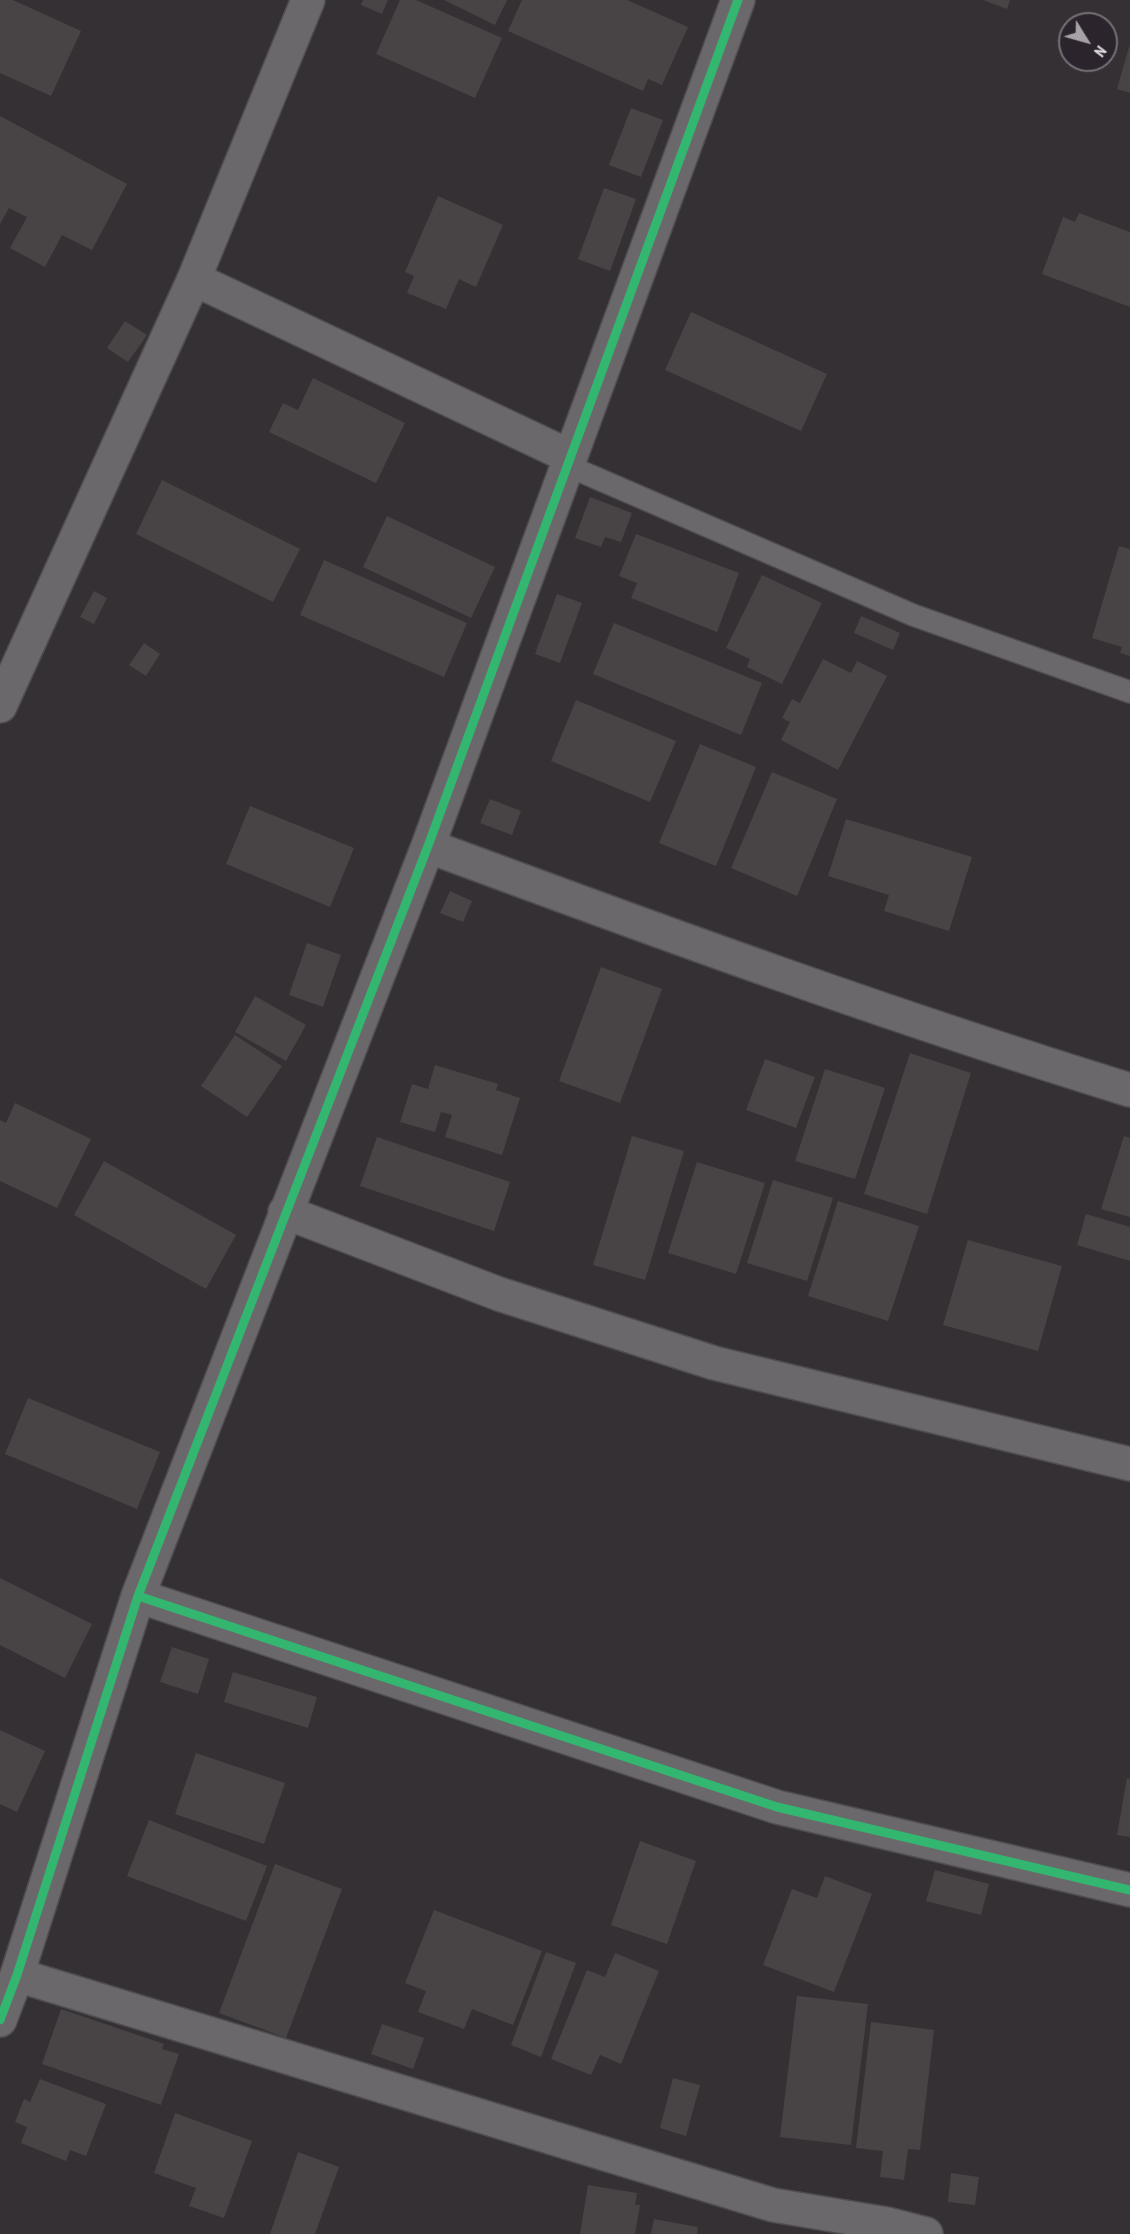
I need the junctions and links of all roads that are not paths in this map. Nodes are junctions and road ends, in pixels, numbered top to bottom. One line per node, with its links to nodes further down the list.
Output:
1 (308, 0): 3 (street)
2 (738, 0): 4 (street)
3 (194, 279): 4 (street); 6 (street)
4 (568, 461): 5 (lane); 7 (street)
5 (1130, 692)
6 (0, 706)
7 (428, 846): 8 (street); 9 (street)
8 (1130, 1090)
9 (285, 1212): 10 (street); 11 (street)
10 (1130, 1464)
11 (138, 1596): 12 (street); 13 (street)
12 (1130, 1890)
13 (17, 1975): 14 (street); 15 (street)
14 (0, 2020)
15 (926, 2234)

